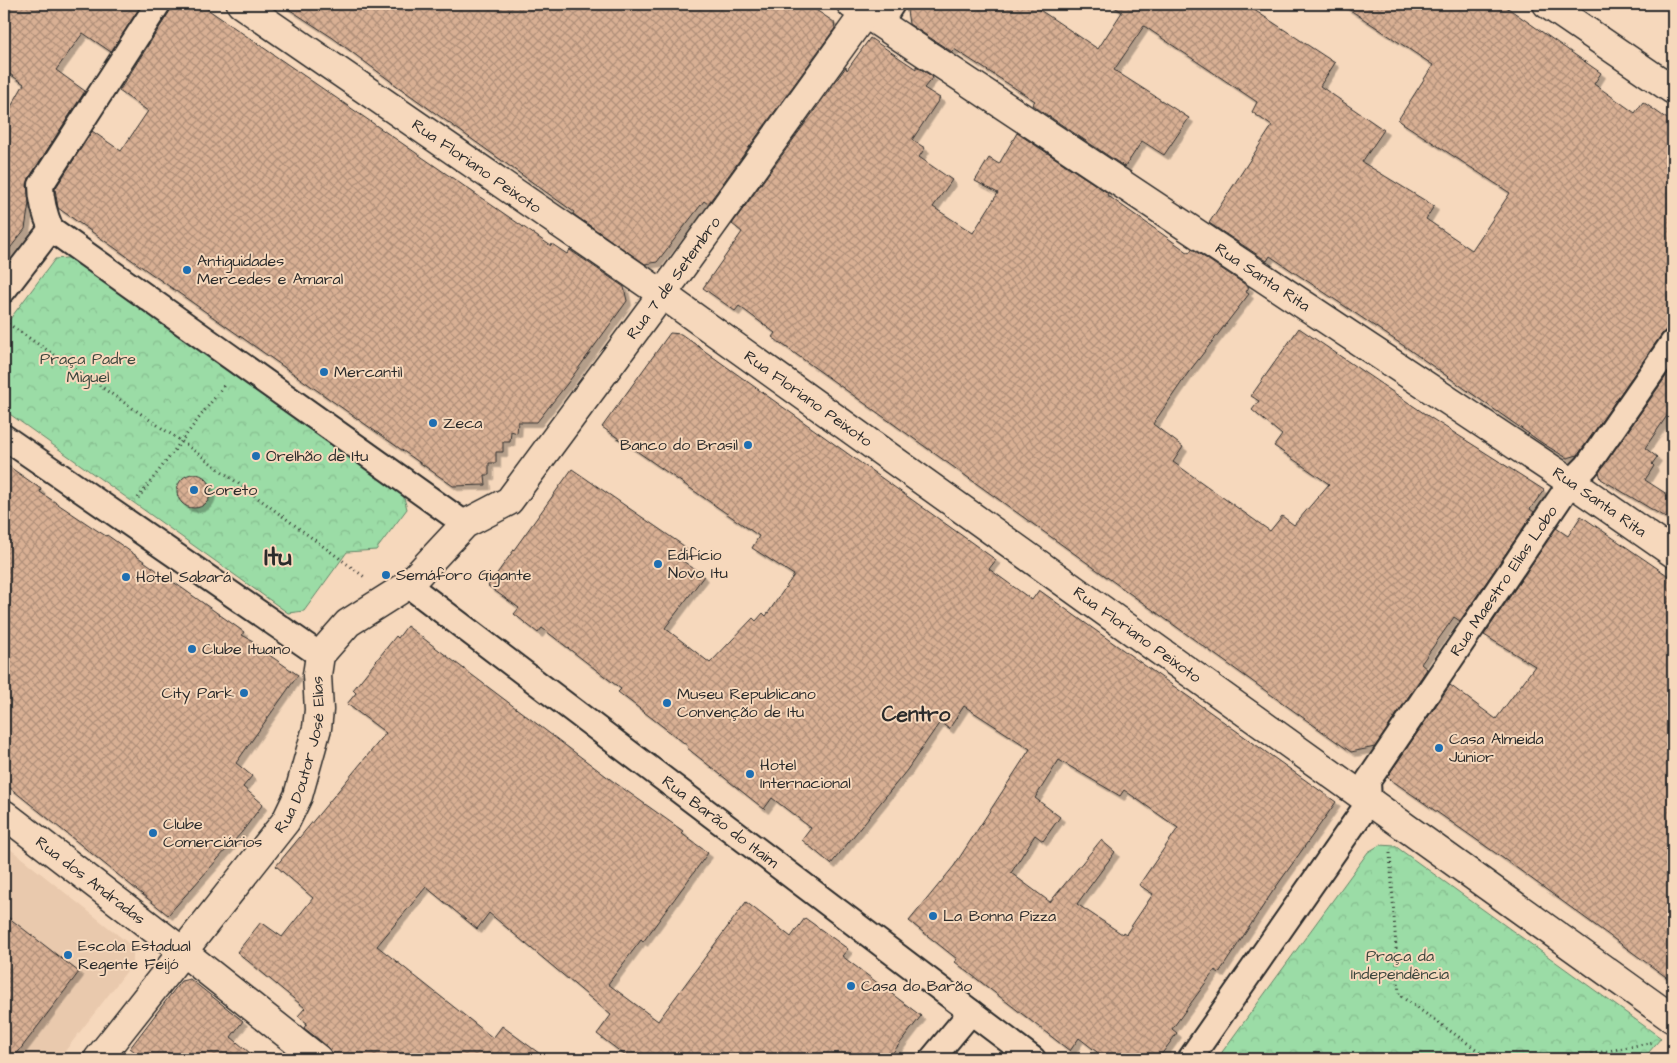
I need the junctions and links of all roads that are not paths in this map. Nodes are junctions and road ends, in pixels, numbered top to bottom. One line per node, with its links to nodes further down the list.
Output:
1 (158, 4): 6 (street)
2 (241, 4): 8 (street, Rua Floriano Peixoto)
3 (1547, 4): 5 (street)
4 (872, 11): 8 (street, Rua 7 de Setembro); 11 (street, Rua Santa Rita)
5 (1673, 90)
6 (51, 229): 7 (street); 12 (street)
7 (4, 290)
8 (662, 294): 12 (street, Rua 7 de Setembro); 16 (street, Rua Floriano Peixoto)
9 (1673, 342): 11 (street, Rua Maestro Elias Lobo)
10 (4, 437): 15 (street)
11 (1571, 482): 13 (street, Rua Santa Rita); 16 (street, Rua Maestro Elias Lobo)
12 (465, 524): 14 (street)
13 (1673, 553)
14 (408, 585): 15 (street); 19 (street, Rua Barão do Itaim)
15 (320, 655): 18 (street, Rua Doutor José Elias)
16 (1378, 808): 20 (street); 25 (street)
17 (4, 814): 18 (street, Rua dos Andradas)
18 (182, 952): 21 (street, Rua Doutor José Elias); 22 (street, Rua dos Andradas)
19 (971, 1012): 23 (street); 24 (street, Rua Barão do Itaim)
20 (1668, 1030)
21 (98, 1059)
22 (318, 1059)
23 (932, 1059)
24 (1032, 1059)
25 (1190, 1059)

